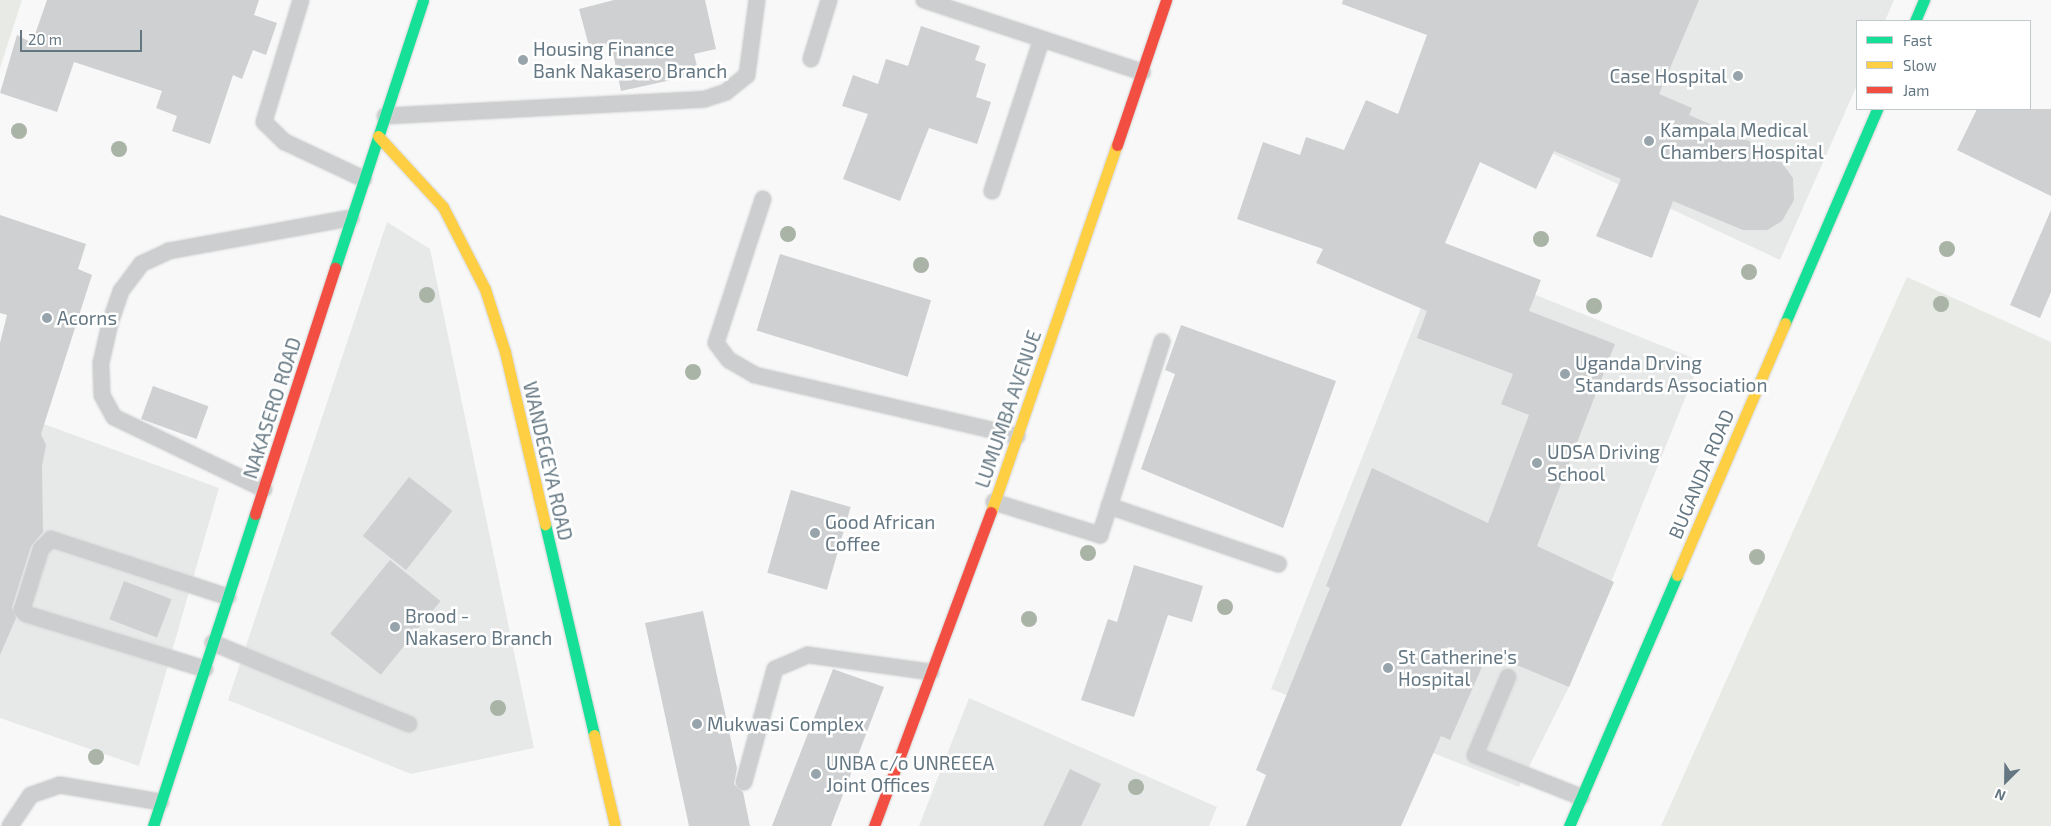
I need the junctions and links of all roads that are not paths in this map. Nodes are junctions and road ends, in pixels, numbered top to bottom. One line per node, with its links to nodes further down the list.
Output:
1 (301, 0): 15 (lane)
2 (757, 0): 13 (lane)
3 (829, 0): 10 (lane)
4 (924, 0): 9 (lane)
5 (1166, 0): 11 (main road, LUMUMBA AVENUE)
6 (1924, 0): 8 (main road)
7 (420, 1): 13 (main road, NAKASERO ROAD)
8 (1915, 20)
9 (1041, 41): 11 (lane); 16 (lane)
10 (811, 59)
11 (1142, 72): 20 (main road, LUMUMBA AVENUE)
12 (1877, 110): 32 (main road, BUGANDA ROAD)
13 (385, 116): 14 (main road, NAKASERO ROAD)
14 (378, 136): 15 (main road, NAKASERO ROAD); 36 (main road, WANDEGEYA ROAD)
15 (364, 179): 18 (main road, NAKASERO ROAD)
16 (992, 192)
17 (763, 199): 20 (lane)
18 (351, 218): 21 (main road, NAKASERO ROAD); 21 (lane)
19 (1162, 342): 23 (lane)
20 (1018, 436): 22 (main road, LUMUMBA AVENUE)
21 (264, 488): 25 (main road, NAKASERO ROAD)
22 (994, 502): 23 (lane); 28 (main road, LUMUMBA AVENUE)
23 (1109, 506): 24 (lane)
24 (1278, 564)
25 (228, 597): 26 (main road, NAKASERO ROAD); 27 (lane)
26 (213, 643): 27 (main road, NAKASERO ROAD); 30 (lane)
27 (205, 669): 33 (main road, NAKASERO ROAD)
28 (931, 672): 31 (lane); 37 (main road, LUMUMBA AVENUE)
29 (1508, 677): 32 (lane)
30 (409, 724)
31 (744, 782)
32 (1581, 797): 38 (main road, BUGANDA ROAD)
33 (161, 802): 34 (lane); 35 (main road, NAKASERO ROAD)
34 (10, 826)
35 (153, 826)
36 (615, 826)
37 (874, 826)
38 (1569, 826)

